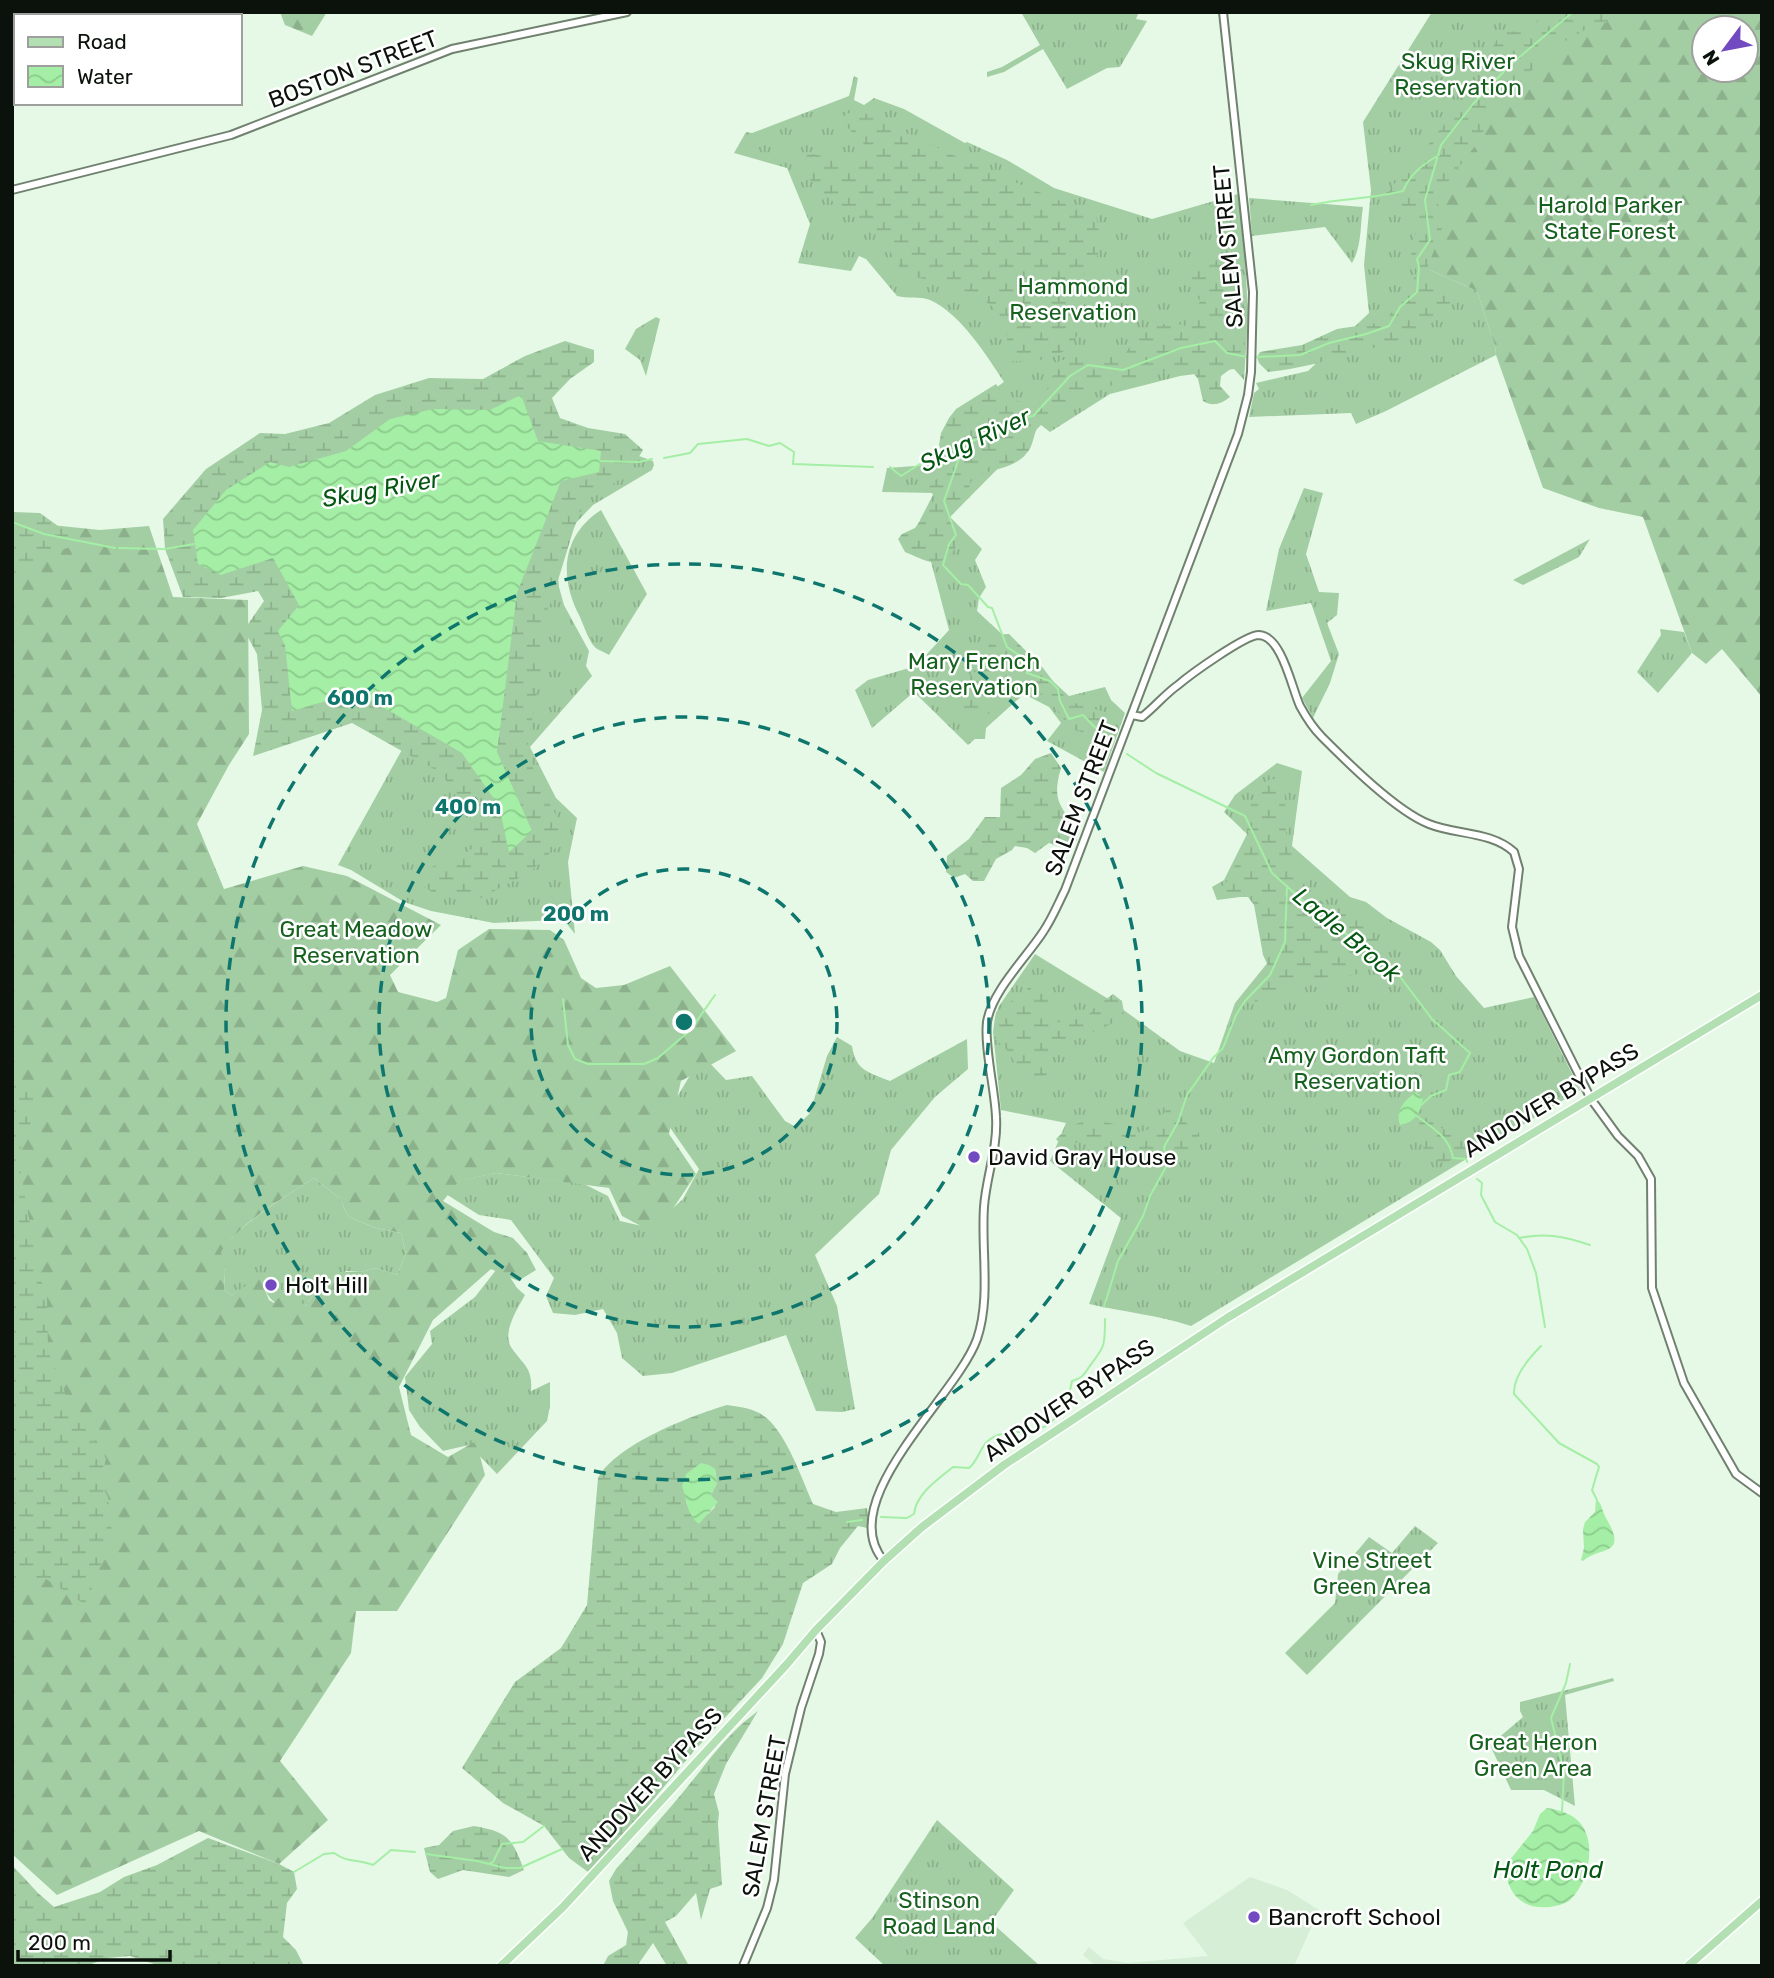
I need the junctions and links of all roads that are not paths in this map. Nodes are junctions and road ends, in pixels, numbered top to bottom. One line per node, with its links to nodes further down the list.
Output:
1 (627, 12): 3 (street, BOSTON STREET)
2 (1223, 12): 4 (street, SALEM STREET)
3 (12, 190)
4 (1132, 715): 6 (street); 8 (street, SALEM STREET)
5 (1762, 995): 6 (main road, ANDOVER BYPASS)
6 (1591, 1099): 7 (street); 8 (main road, ANDOVER BYPASS)
7 (1762, 1493)
8 (884, 1561): 9 (main road, ANDOVER BYPASS)
9 (816, 1630): 11 (main road, ANDOVER BYPASS); 12 (street, SALEM STREET)
10 (1762, 1901): 13 (main road)
11 (501, 1966)
12 (743, 1966)
13 (1688, 1966)

